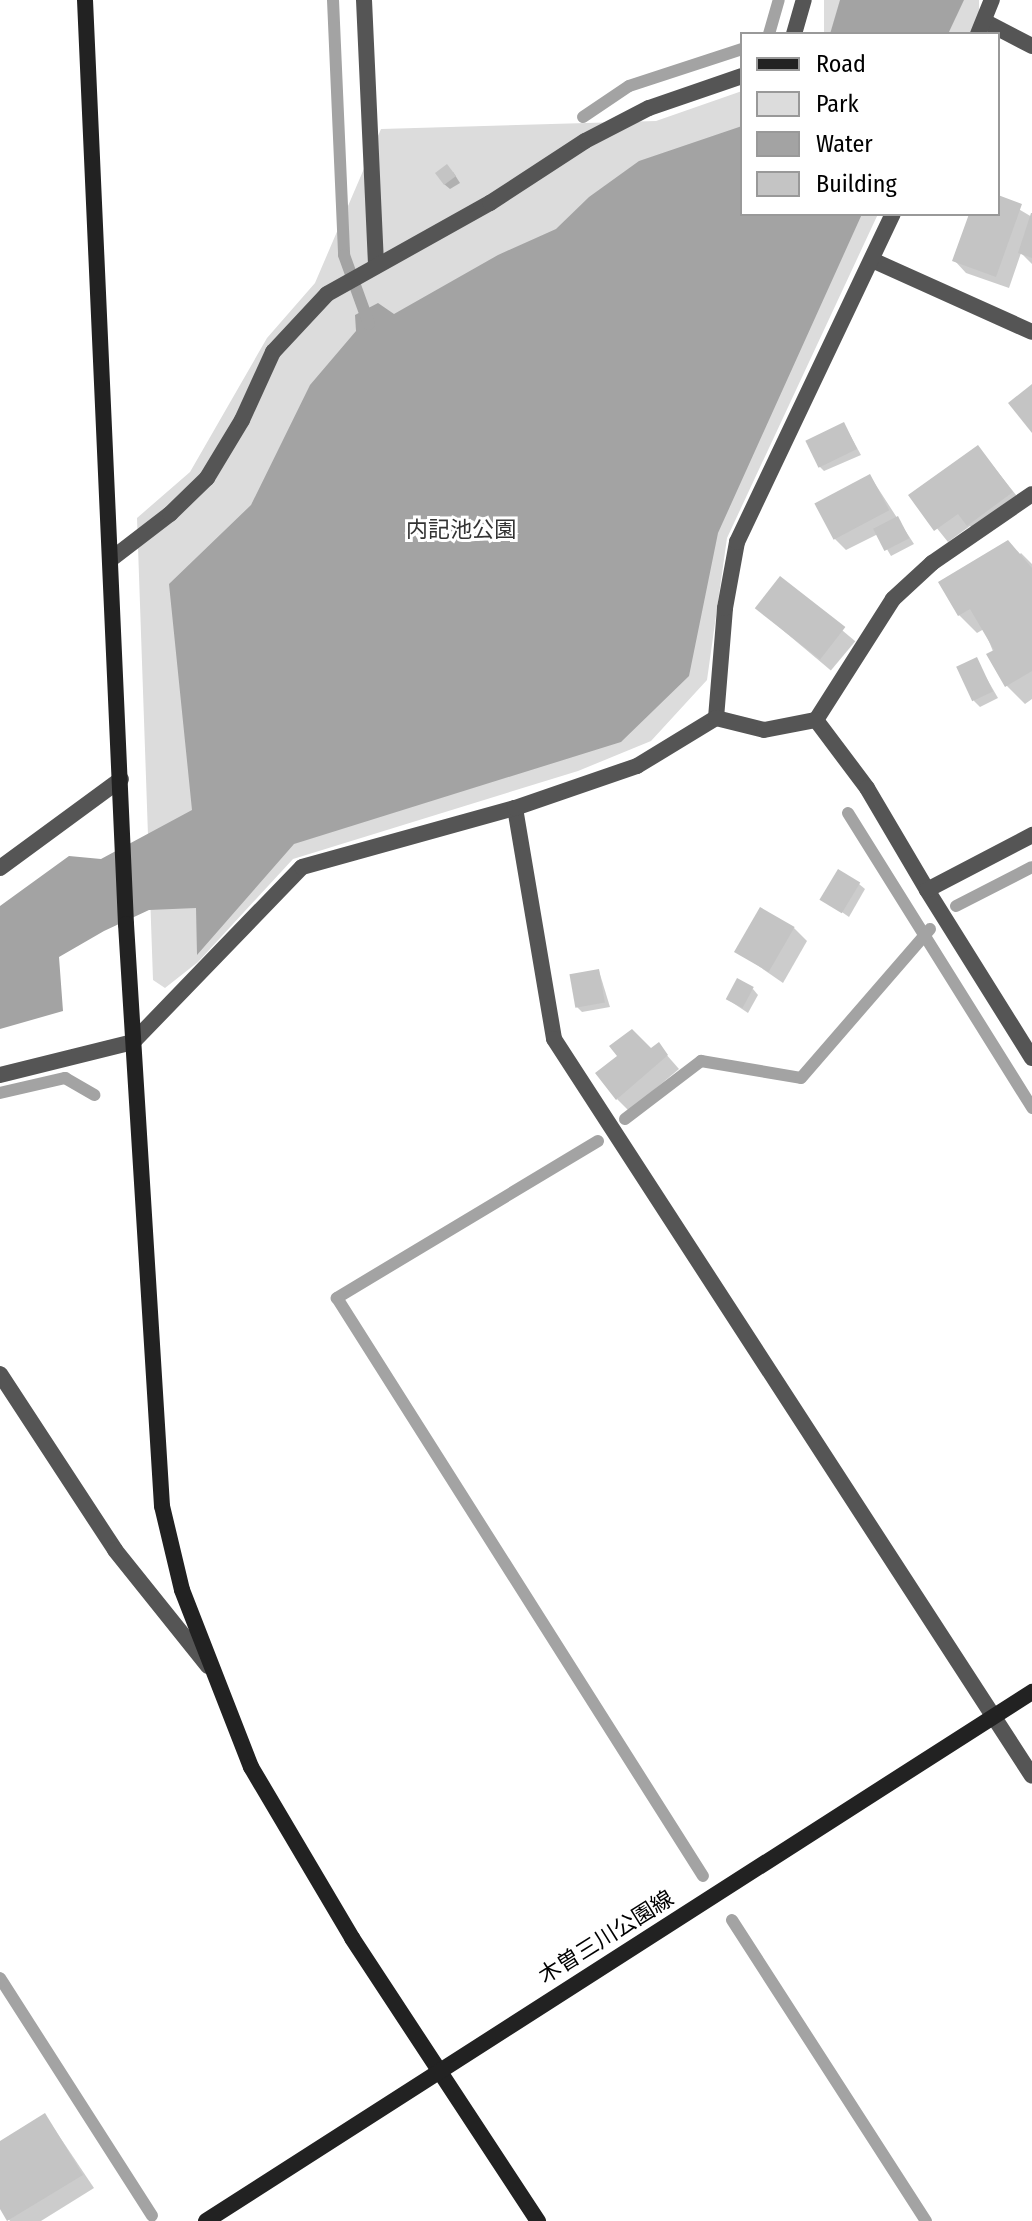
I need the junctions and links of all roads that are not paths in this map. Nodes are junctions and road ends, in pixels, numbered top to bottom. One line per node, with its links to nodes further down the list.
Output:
1 (85, 0): 15 (street)
2 (364, 0): 12 (street)
3 (804, 0): 6 (street)
4 (992, 0): 5 (street)
5 (981, 27)
6 (795, 32)
7 (1000, 34): 8 (street)
8 (1032, 46)
9 (740, 77): 12 (street)
10 (892, 216): 11 (street)
11 (872, 260): 13 (street); 16 (street)
12 (376, 265): 15 (street)
13 (1032, 332)
14 (1032, 494): 17 (street)
15 (110, 560): 18 (street)
16 (716, 718): 17 (street); 19 (street)
17 (816, 720): 22 (street)
18 (121, 779): 21 (street); 23 (street)
19 (515, 808): 23 (street); 29 (street)
20 (1032, 835): 22 (street)
21 (0, 868)
22 (927, 890): 24 (street)
23 (133, 1042): 25 (street); 27 (street)
24 (1032, 1058)
25 (0, 1075)
26 (0, 1374): 27 (street)
27 (208, 1666): 31 (street)
28 (1032, 1692): 29 (street, 木曽三川公園線)
29 (994, 1717): 30 (street); 31 (street, 木曽三川公園線)
30 (1032, 1776)
31 (440, 2068): 32 (street, 木曽三川公園線); 33 (street)
32 (206, 2221)
33 (538, 2221)

